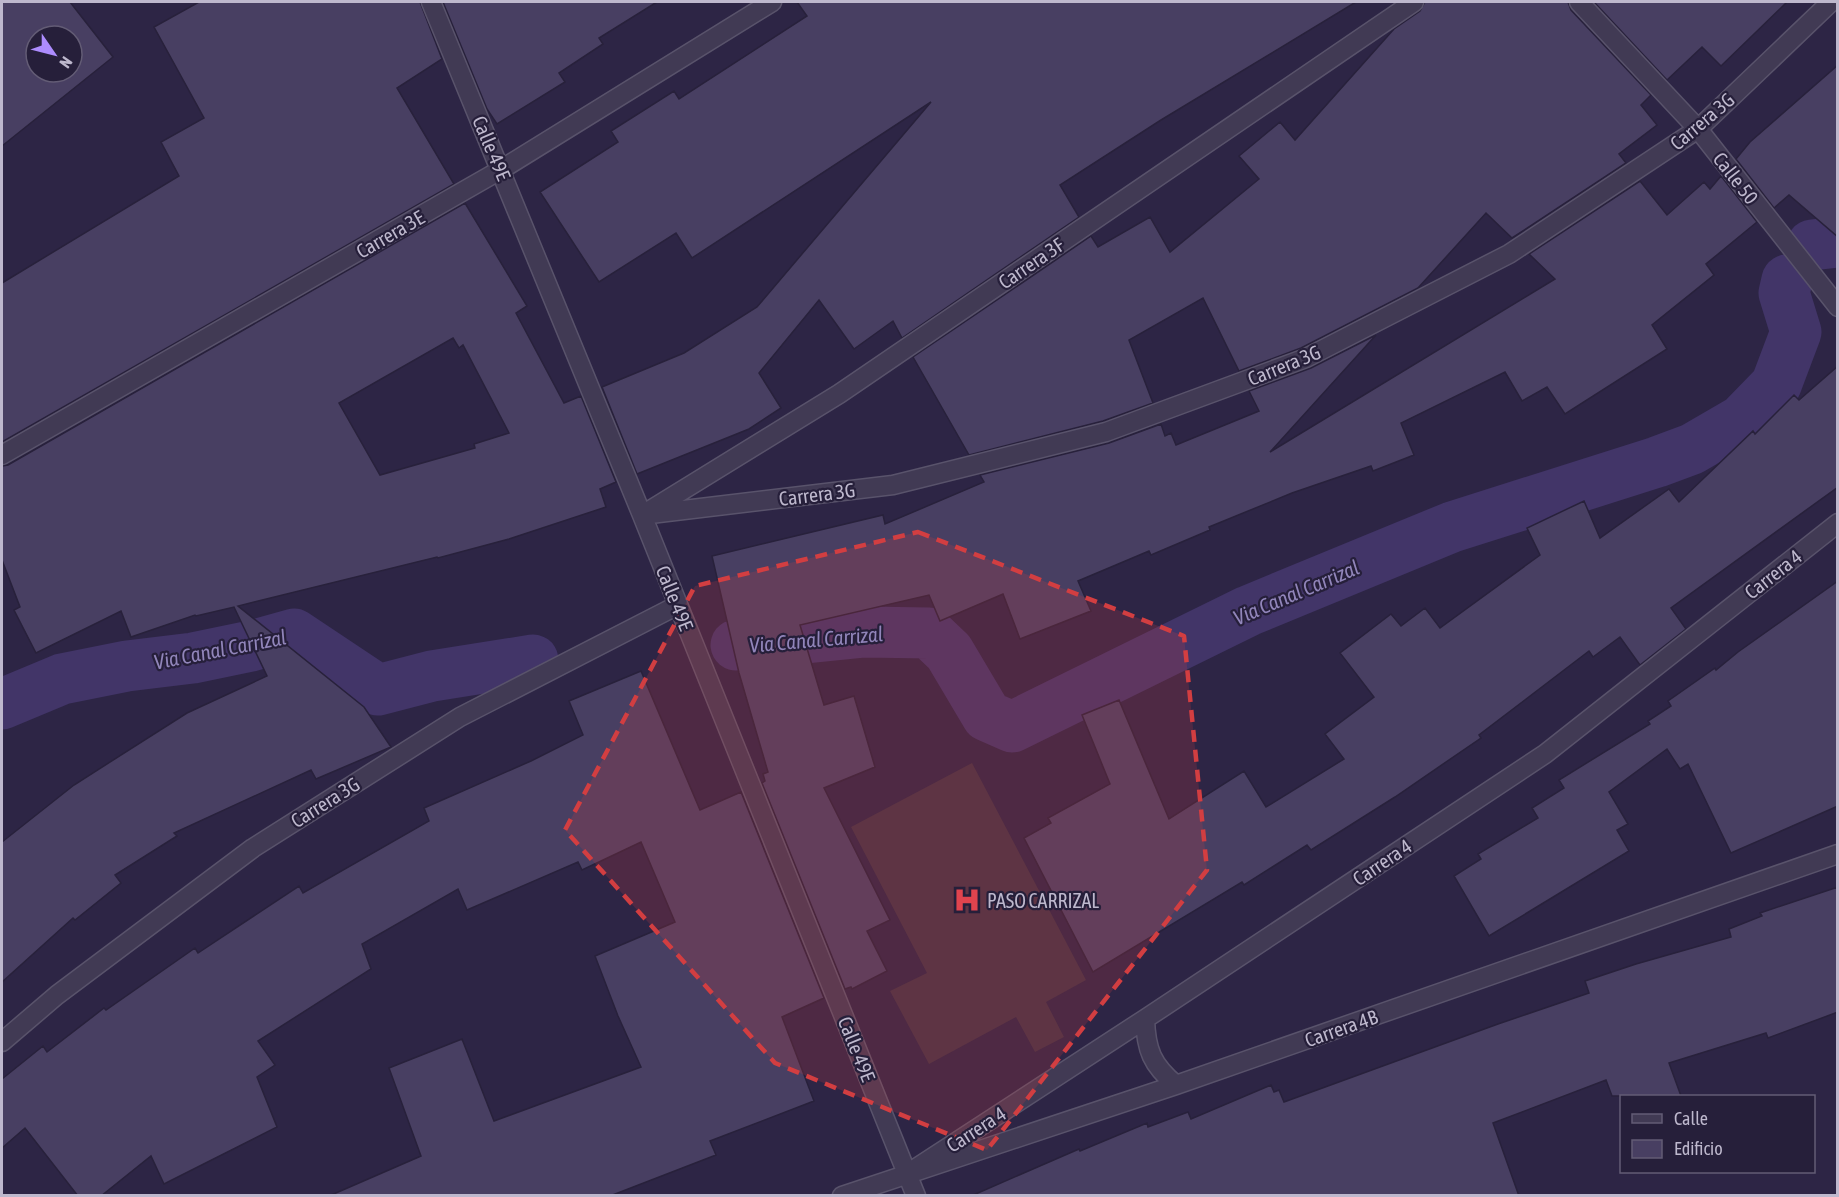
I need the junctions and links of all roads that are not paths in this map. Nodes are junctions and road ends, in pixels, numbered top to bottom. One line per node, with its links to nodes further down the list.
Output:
1 (431, 2): 7 (street, Calle 49E)
2 (772, 2): 7 (street, Carrera 3E)
3 (1414, 2): 10 (street, Carrera 3F)
4 (1579, 2): 6 (street, Calle 50)
5 (1831, 2): 6 (street, Carrera 3G)
6 (1698, 129): 8 (street, Calle 50); 10 (street, Carrera 3G)
7 (502, 170): 9 (street, Carrera 3E); 10 (street, Calle 49E)
8 (1838, 307)
9 (2, 455)
10 (642, 515): 12 (street, Calle 49E)
11 (1838, 523): 14 (street, Carrera 4)
12 (678, 605): 15 (street, Carrera 3G); 17 (street, Calle 49E)
13 (1838, 854): 16 (street, Carrera 4B)
14 (1145, 1019): 16 (street); 17 (street, Carrera 4)
15 (2, 1042)
16 (1176, 1085): 17 (street, Carrera 4B)
17 (907, 1174): 18 (street, Carrera 4B); 19 (street, Calle 49E)
18 (842, 1196)
19 (916, 1196)

